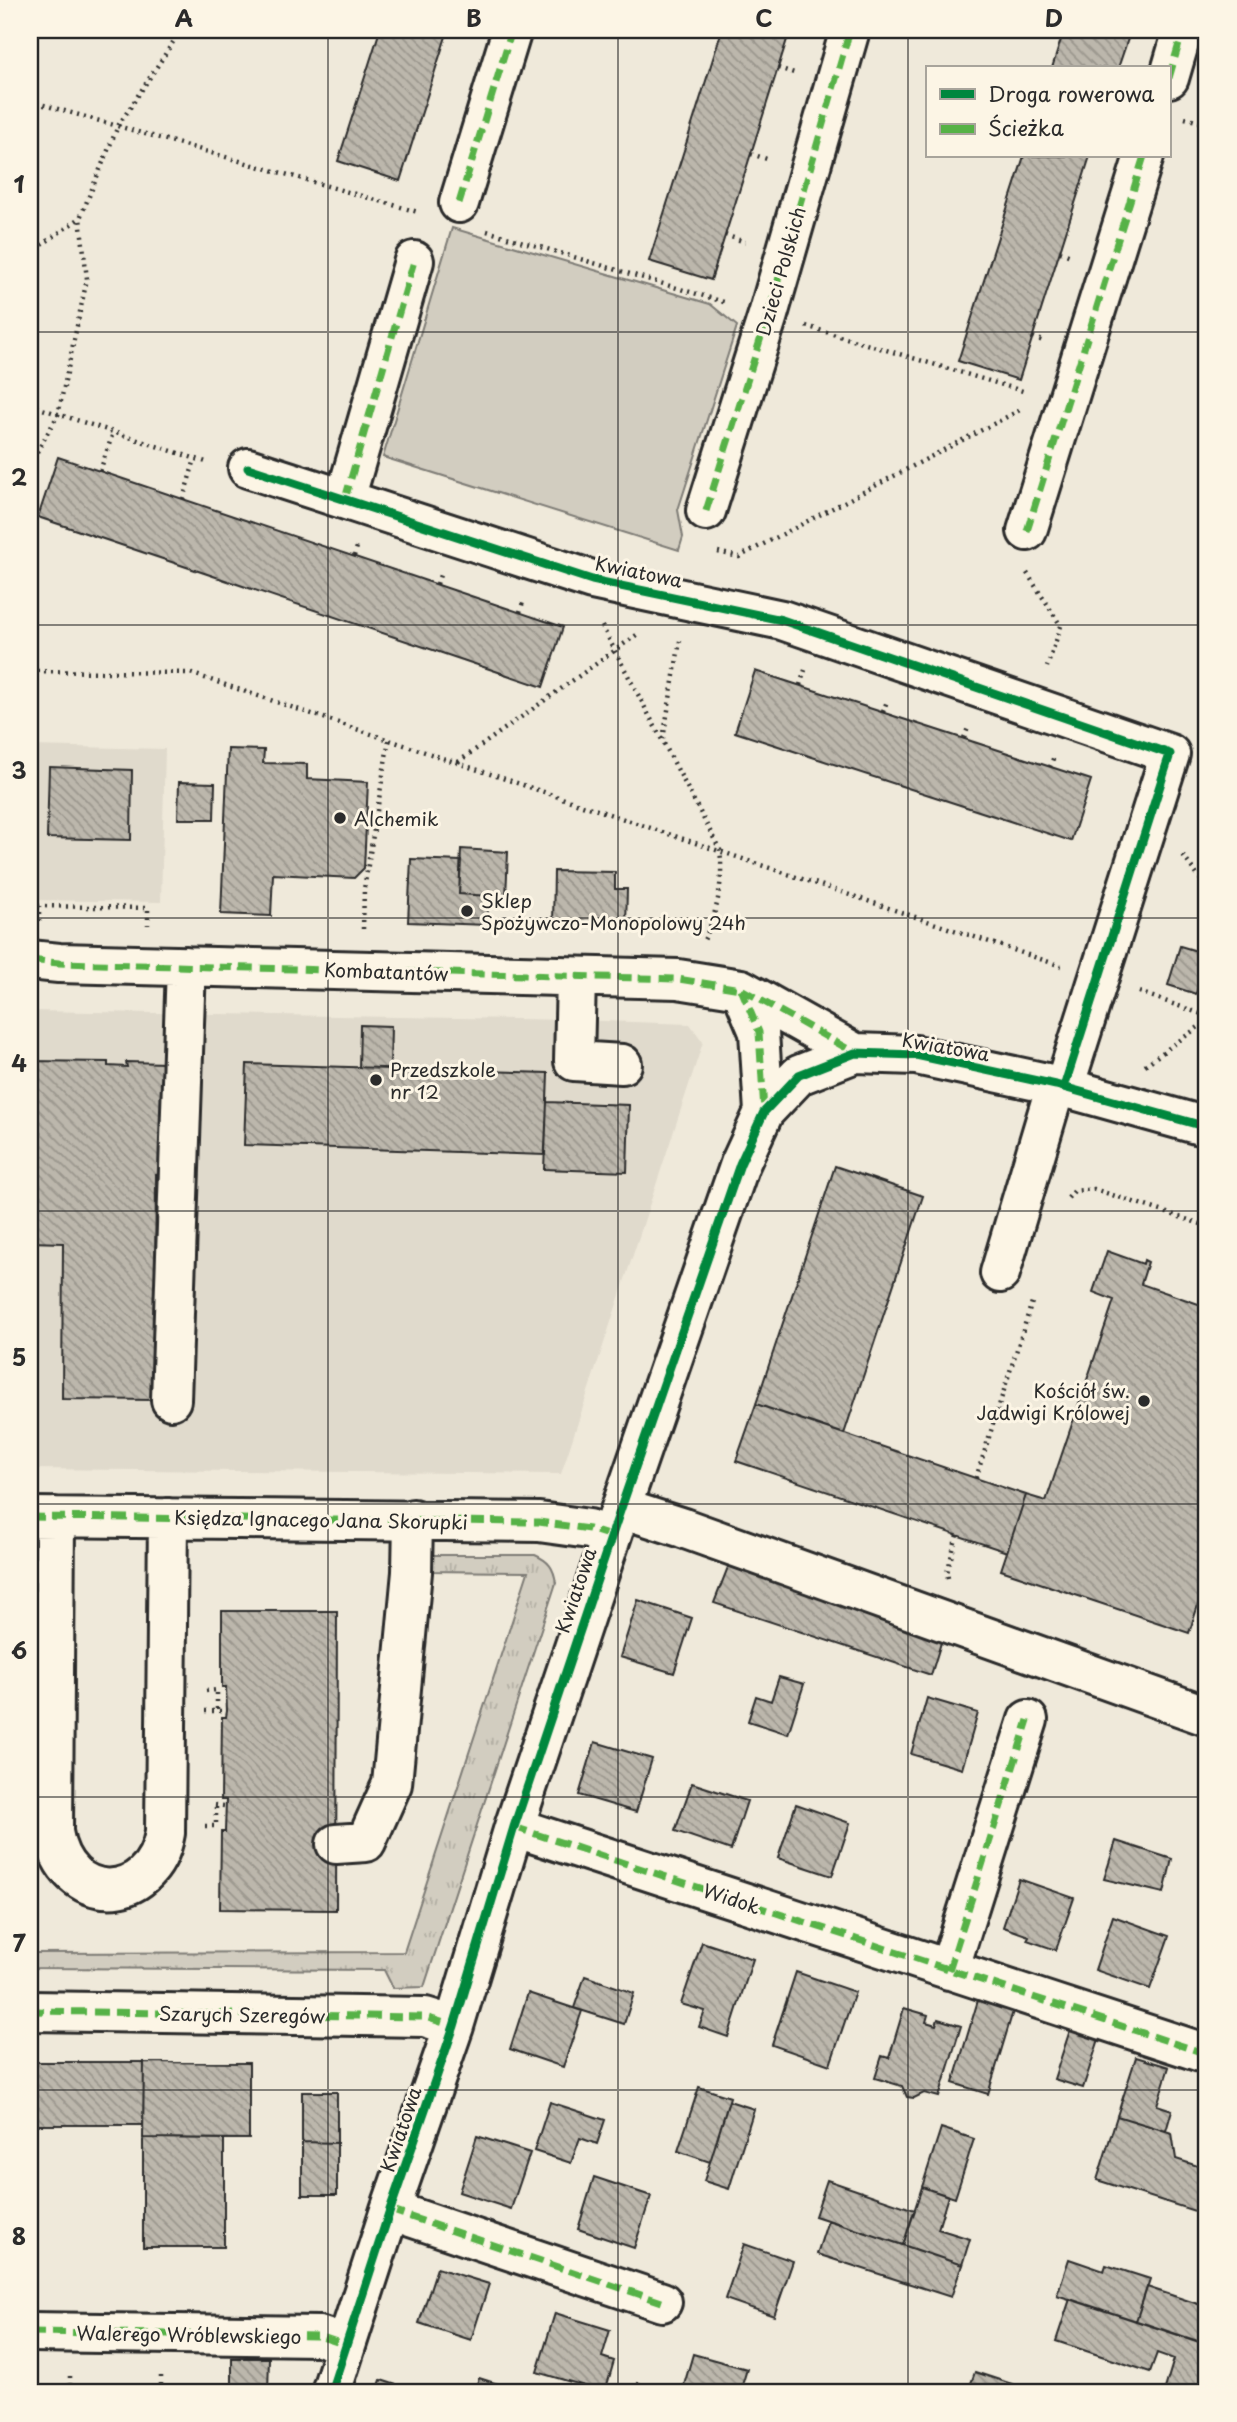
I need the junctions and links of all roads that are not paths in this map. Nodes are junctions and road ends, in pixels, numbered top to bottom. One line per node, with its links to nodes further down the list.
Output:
1 (512, 30): 6 (street)
2 (850, 30): 10 (street, Dzieci Polskich)
3 (1184, 30): 4 (street)
4 (1170, 75)
5 (1143, 158): 11 (street)
6 (454, 215)
7 (414, 261): 9 (street)
8 (248, 468): 9 (street, Kwiatowa)
9 (345, 499): 18 (street, Kwiatowa)
10 (706, 511)
11 (1025, 550)
12 (30, 960): 13 (street, Kombatantów)
13 (186, 966): 14 (street, Kombatantów); 22 (street)
14 (576, 977): 15 (street, Kombatantów); 17 (street)
15 (741, 989): 16 (street, Kombatantów); 19 (street)
16 (855, 1053): 18 (street, Kwiatowa); 19 (street, Kwiatowa)
17 (622, 1064)
18 (1060, 1086): 20 (street, Kwiatowa); 21 (street)
19 (764, 1112): 26 (street, Kwiatowa)
20 (1207, 1127)
21 (1000, 1273)
22 (171, 1400)
23 (42, 1517): 24 (street, Księdza Ignacego Jana Skorupki); 24 (street)
24 (168, 1518): 25 (street, Księdza Ignacego Jana Skorupki)
25 (413, 1519): 26 (street, Księdza Ignacego Jana Skorupki); 30 (street)
26 (616, 1522): 27 (street, Księdza Ignacego Jana Skorupki); 29 (street, Kwiatowa)
27 (1207, 1716)
28 (1028, 1720): 31 (street)
29 (514, 1826): 31 (street, Widok); 33 (street, Kwiatowa)
30 (336, 1844)
31 (949, 1970): 34 (street, Widok)
32 (30, 2011): 33 (street, Szarych Szeregów)
33 (454, 2026): 35 (street, Kwiatowa)
34 (1207, 2054)
35 (390, 2210): 36 (street); 38 (street, Kwiatowa)
36 (662, 2302)
37 (30, 2332): 38 (street, Walerego Wróblewskiego)
38 (346, 2345): 39 (street, Kwiatowa)
39 (331, 2392)

